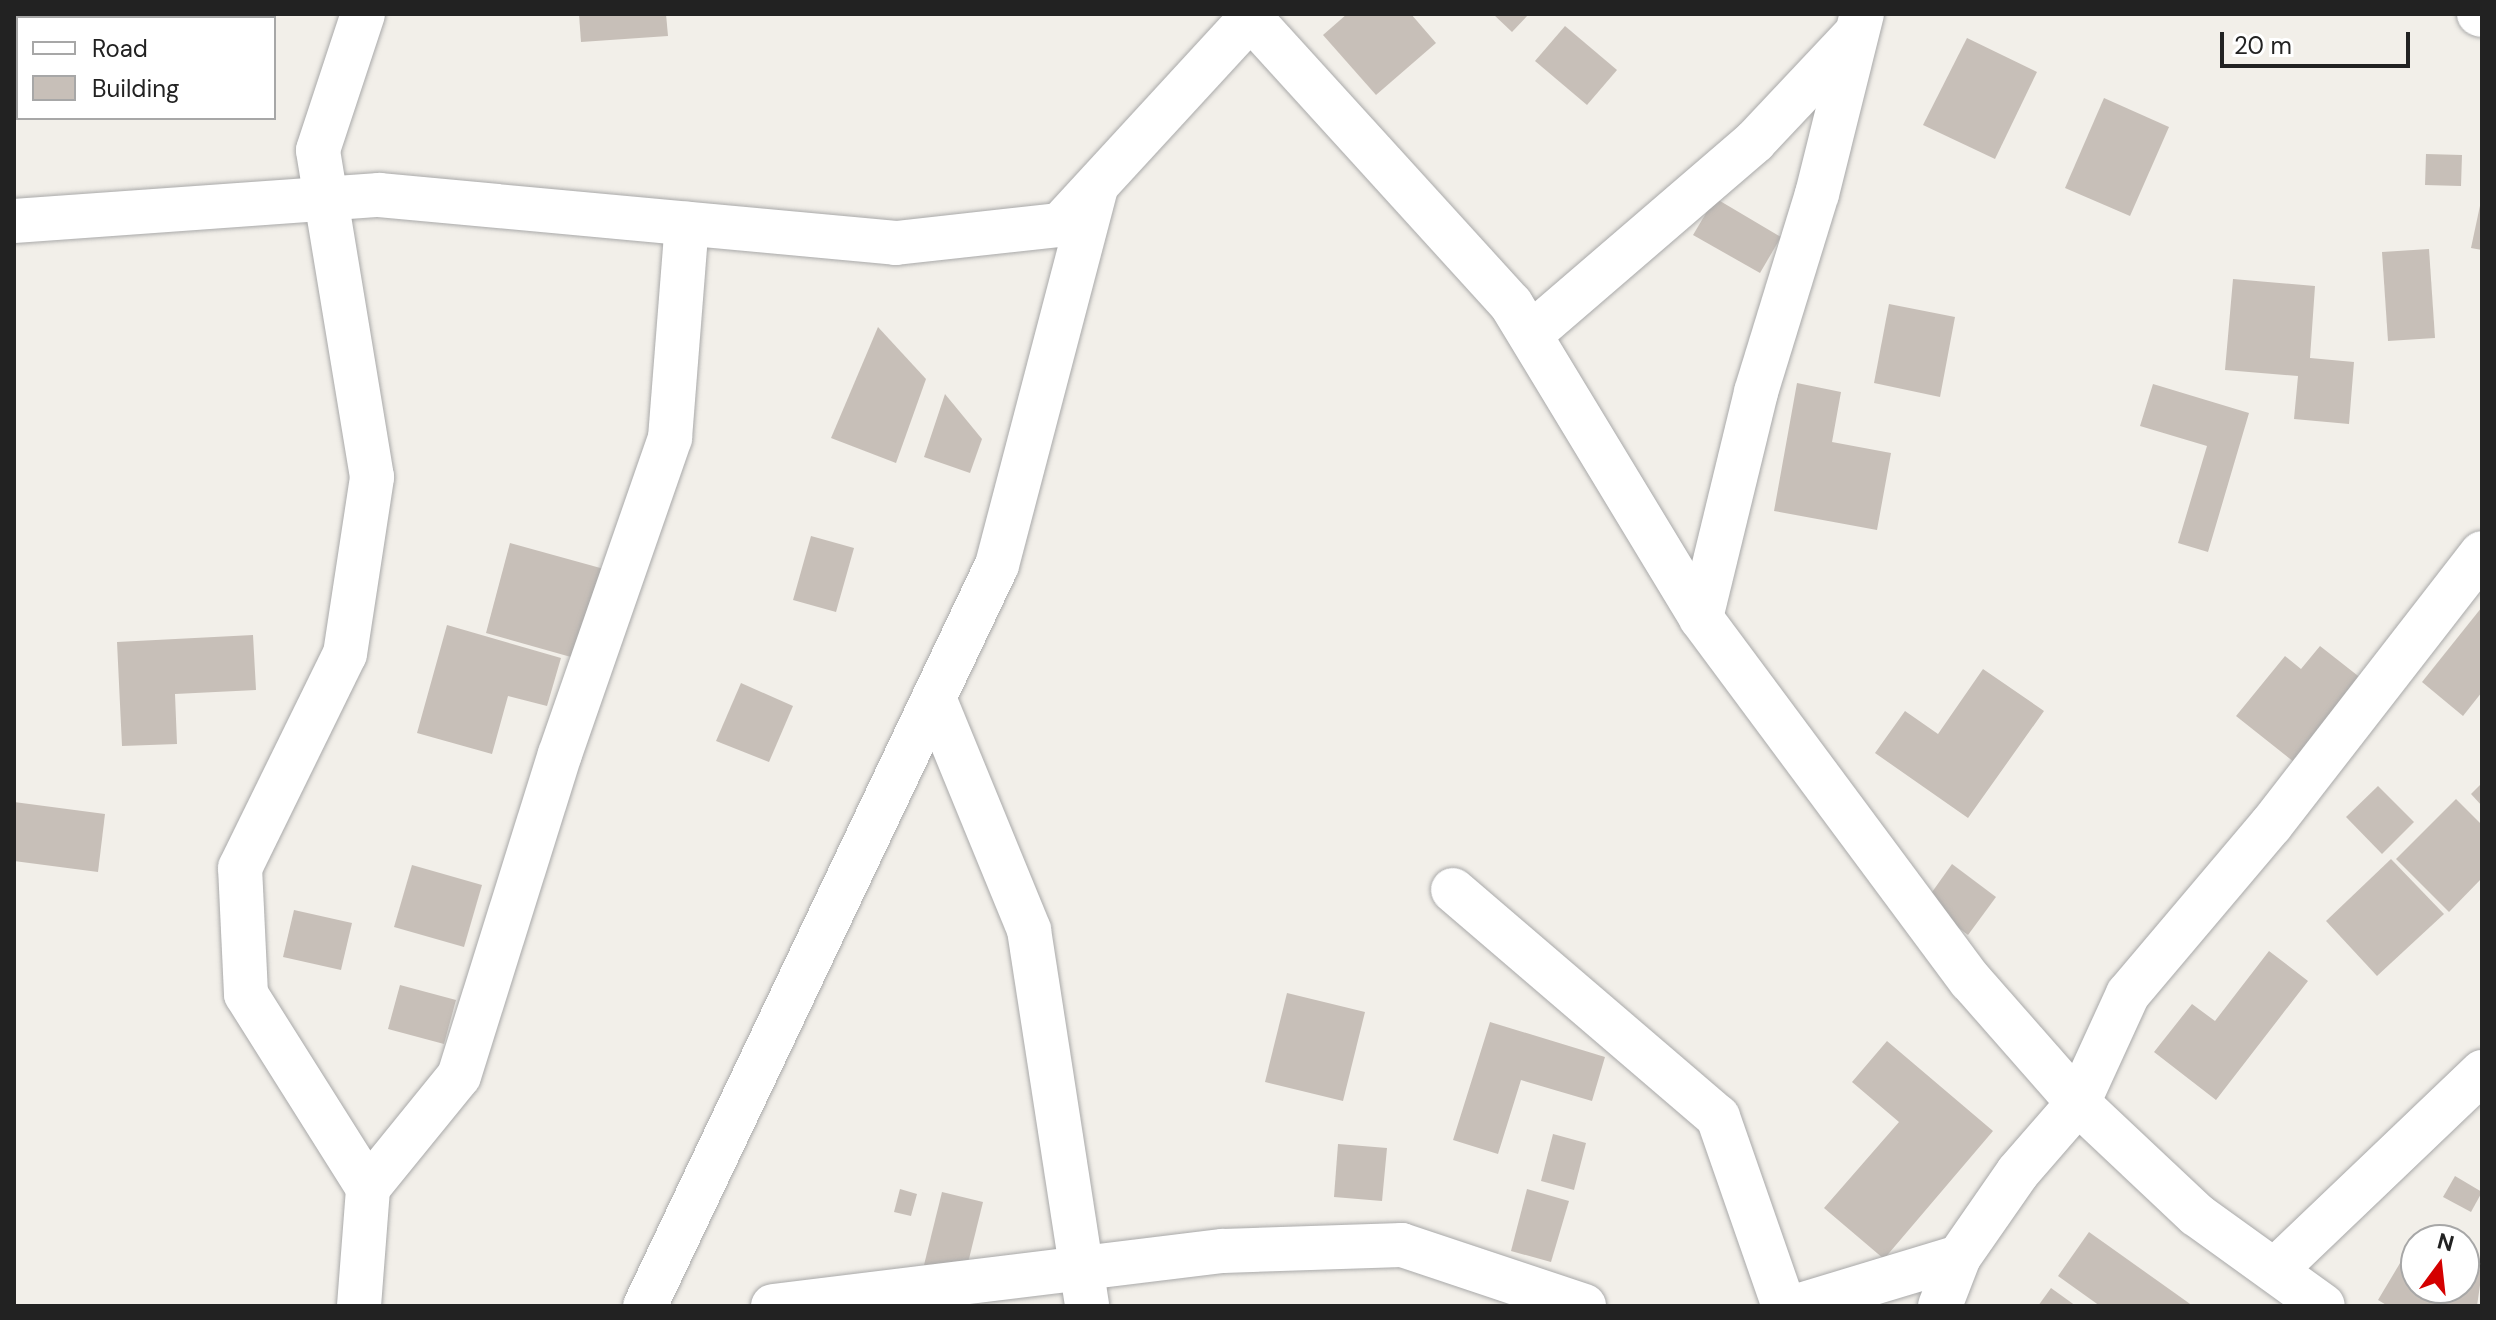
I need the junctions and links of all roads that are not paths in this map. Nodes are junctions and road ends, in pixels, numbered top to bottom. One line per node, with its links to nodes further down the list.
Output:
1 (363, 14): 5 (street)
2 (1250, 15): 4 (street); 8 (street)
3 (1859, 24): 8 (street); 10 (street)
4 (1097, 185): 7 (street); 11 (street)
5 (326, 200): 6 (street); 7 (street); 15 (street)
6 (14, 221)
7 (687, 224): 15 (street)
8 (1532, 333): 10 (street)
9 (2482, 553): 14 (street)
10 (1701, 618): 14 (street)
11 (934, 698): 18 (street); 20 (street)
12 (1453, 890): 23 (street)
13 (2482, 1072): 17 (street)
14 (2078, 1103): 16 (street); 17 (street)
15 (368, 1188): 19 (street)
16 (1959, 1257): 24 (street); 25 (street)
17 (2276, 1269): 26 (street)
18 (1084, 1286): 21 (street); 22 (street)
19 (359, 1306)
20 (645, 1306)
21 (773, 1306)
22 (1584, 1306)
23 (1784, 1306)
24 (1797, 1306)
25 (1940, 1306)
26 (2323, 1306)

